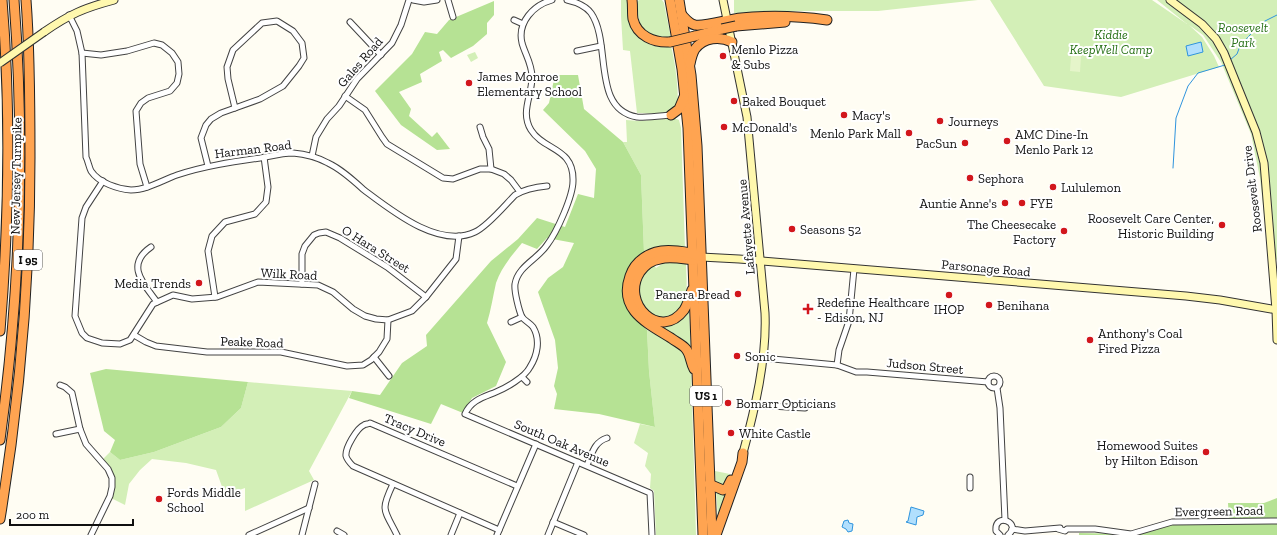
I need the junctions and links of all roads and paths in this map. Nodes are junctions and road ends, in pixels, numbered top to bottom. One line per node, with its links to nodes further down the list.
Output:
1 (2, 0): 59 (highway, New Jersey Turnpike / I 95)
2 (14, 0): 77 (highway, New Jersey Turnpike / I 95)
3 (26, 0): 90 (highway, New Jersey Turnpike / I 95)
4 (114, 0): 17 (street)
5 (409, 0): 27 (street, Gales Road)
6 (412, 0): 7 (street)
7 (437, 0)
8 (448, 0): 18 (street)
9 (552, 0): 22 (street)
10 (567, 0): 15 (street)
11 (723, 0): 20 (street, Lafayette Avenue)
12 (1170, 0): 48 (street, Roosevelt Drive)
13 (633, 1): 20 (highway, bridge)
14 (672, 1): 16 (highway, US 1); 31 (highway, US 1)
15 (580, 2): 24 (street)
16 (681, 14): 20 (highway); 29 (highway, US 1)
17 (69, 15): 26 (street, Harman Road); 28 (street, bridge)
18 (453, 17)
19 (514, 20): 22 (street)
20 (727, 20): 23 (street, Lafayette Avenue)
21 (350, 22): 27 (street)
22 (523, 24): 56 (street)
23 (732, 42): 29 (highway); 47 (street, Lafayette Avenue)
24 (601, 46): 25 (street); 33 (street)
25 (577, 51)
26 (82, 53): 40 (street, Harman Road); 42 (street)
27 (381, 55): 30 (street, Gales Road)
28 (0, 63)
29 (689, 66): 46 (highway, US 1)
30 (345, 96): 36 (street, Gales Road); 39 (street)
31 (685, 96): 33 (highway); 35 (highway, US 1)
32 (235, 108): 32 (street); 38 (street)
33 (671, 115): 35 (highway)
34 (480, 127): 39 (street)
35 (688, 128): 46 (highway, US 1)
36 (312, 156): 37 (street, Harman Road); 44 (street, Harman Road)
37 (264, 157): 38 (street, Harman Road); 52 (street)
38 (208, 166): 42 (street, Harman Road)
39 (490, 169): 43 (street)
40 (103, 181): 42 (street, Harman Road); 60 (street)
41 (547, 186): 43 (street, Harman Road)
42 (147, 187)
43 (520, 192): 44 (street, Harman Road)
44 (459, 236): 53 (street)
45 (151, 247): 54 (street)
46 (696, 257): 47 (street, Parsonage Road); 51 (highway, US 1); 51 (highway); 65 (highway); 85 (highway, US 1)
47 (761, 261): 49 (street, Parsonage Road); 63 (street, Lafayette Avenue)
48 (1275, 267): 55 (street, Roosevelt Drive)
49 (854, 269): 55 (street, Parsonage Road); 64 (street)
50 (302, 284): 52 (street, Wilk Road); 53 (street, O Hara Street); 57 (street, Wilk Road)
51 (694, 285): 65 (highway, US 1)
52 (215, 297): 54 (street, Wilk Road)
53 (426, 297): 57 (street)
54 (157, 302): 60 (street)
55 (1276, 310): 61 (street, Roosevelt Drive)
56 (522, 317): 58 (street); 67 (street)
57 (388, 320): 62 (street, Peake Road)
58 (511, 322)
59 (0, 331)
60 (134, 334): 62 (street, Peake Road)
61 (1277, 340)
62 (374, 357): 66 (street)
63 (762, 358): 64 (street, Judson Street); 72 (street, Lafayette Avenue)
64 (837, 365): 69 (street, Judson Street)
65 (697, 374): 107 (highway, US 1)
66 (389, 376)
67 (522, 376): 68 (street); 78 (street, South Oak Avenue)
68 (527, 382)
69 (988, 382): 71 (street); 71 (street)
70 (60, 384): 74 (street)
71 (996, 388): 91 (street)
72 (754, 405): 73 (street); 79 (street, Lafayette Avenue)
73 (805, 408)
74 (80, 428): 75 (street); 98 (street)
75 (56, 434)
76 (607, 438): 81 (street)
77 (0, 440)
78 (536, 444): 80 (street, South Oak Avenue); 86 (street)
79 (743, 453): 85 (highway); 109 (highway)
80 (578, 462): 81 (street, South Oak Avenue); 93 (street)
81 (587, 465): 106 (street, South Oak Avenue)
82 (970, 477): 87 (street)
83 (316, 484): 88 (street)
84 (393, 484): 86 (street, Tracy Drive); 89 (street, Tracy Drive); 102 (street)
85 (709, 484): 108 (highway, US 1)
86 (517, 486): 96 (street)
87 (970, 488)
88 (309, 508): 99 (street); 100 (street)
89 (460, 513): 96 (street, Tracy Drive); 103 (street)
90 (0, 519)
91 (1005, 520): 94 (street); 110 (street)
92 (1277, 520): 97 (street, Evergreen Road)
93 (553, 522): 104 (street); 105 (street)
94 (1012, 529): 97 (street, Evergreen Road); 111 (street)
95 (337, 531): 101 (street)
96 (498, 532)
97 (1074, 532)
98 (91, 535)
99 (249, 535)
100 (302, 535)
101 (344, 535)
102 (397, 535)
103 (450, 535)
104 (548, 535)
105 (584, 535)
106 (652, 535)
107 (703, 535)
108 (712, 535)
109 (716, 535)
110 (1000, 535)
111 (1008, 535)

